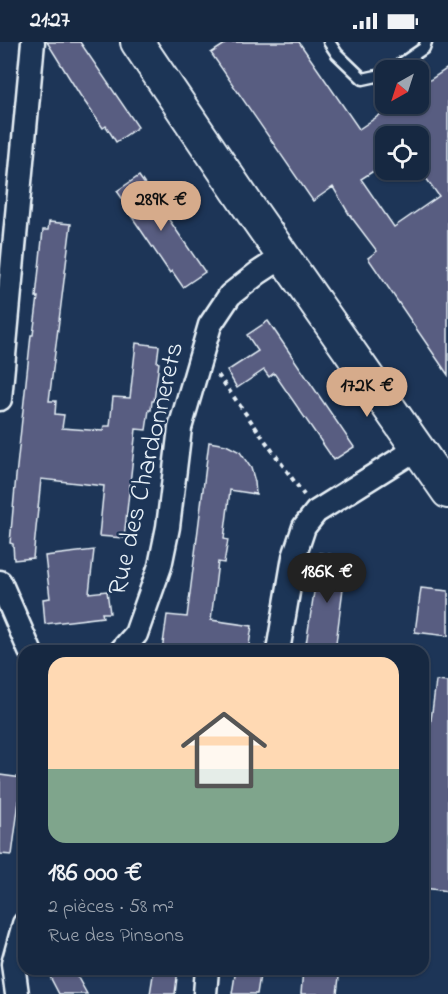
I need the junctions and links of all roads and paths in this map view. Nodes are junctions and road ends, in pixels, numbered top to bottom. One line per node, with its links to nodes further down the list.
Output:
1 (33, 42): 9 (street)
2 (137, 42): 7 (street)
3 (329, 42): 6 (lane)
4 (426, 42): 5 (lane)
5 (407, 60)
6 (375, 76)
7 (284, 256): 8 (street, Rue des Chardonnerets); 10 (street)
8 (202, 352): 12 (path); 15 (street, Rue des Chardonnerets)
9 (0, 399)
10 (418, 448): 11 (street); 12 (street)
11 (448, 492)
12 (316, 512): 16 (street)
13 (0, 582): 14 (street)
14 (27, 645)
15 (126, 645)
16 (279, 645)
17 (18, 944): 19 (street)
18 (207, 975): 20 (street)
19 (16, 994)
20 (205, 994)

